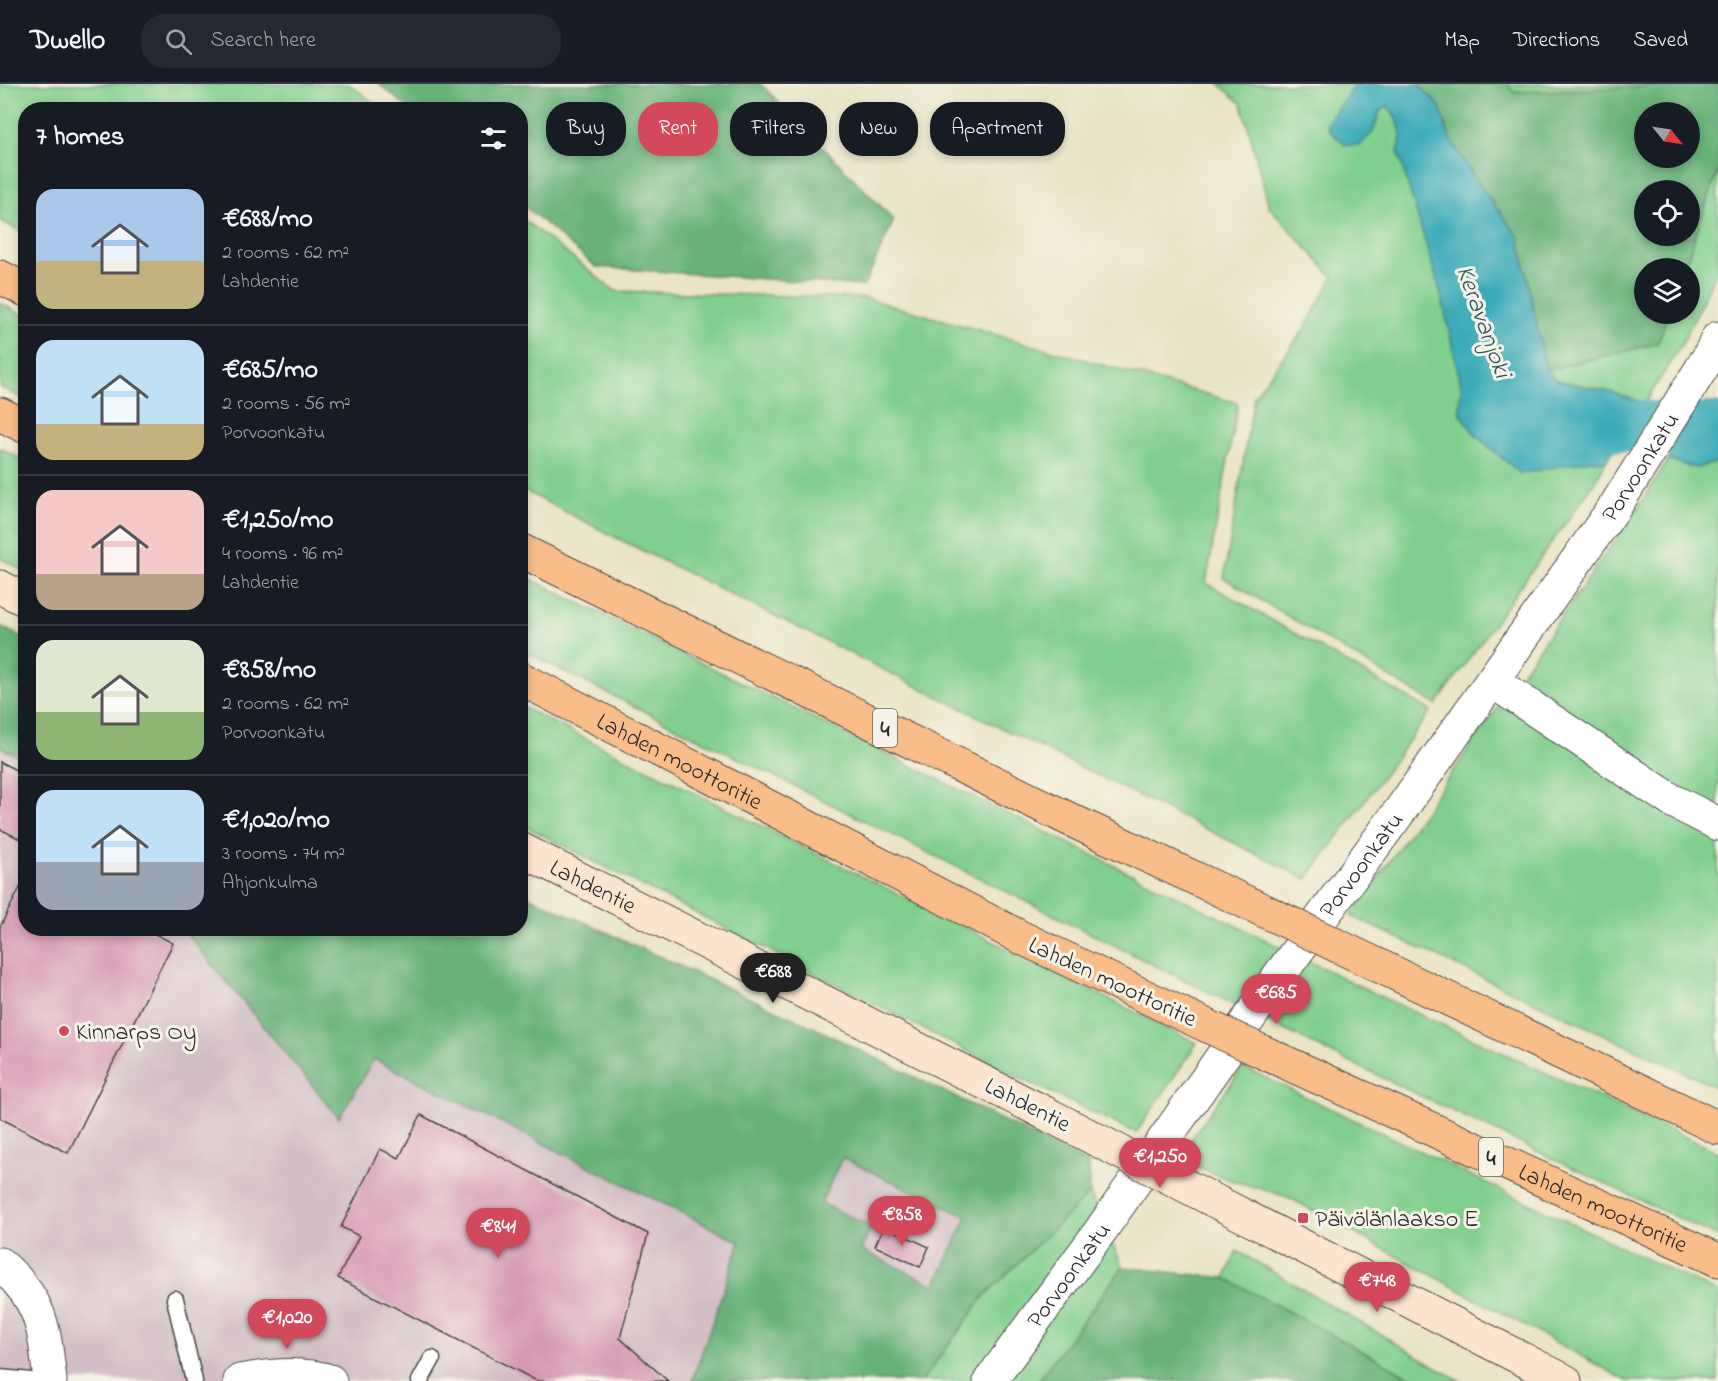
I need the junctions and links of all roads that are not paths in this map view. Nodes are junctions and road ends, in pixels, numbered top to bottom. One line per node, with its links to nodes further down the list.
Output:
1 (0, 277): 2 (highway)
2 (18, 286)
3 (1713, 348): 9 (street, Porvoonkatu)
4 (0, 414): 5 (highway)
5 (18, 423)
6 (528, 554): 13 (highway, 4, bridge)
7 (0, 587): 8 (main road)
8 (18, 596)
9 (1492, 681): 11 (street); 25 (street, Porvoonkatu)
10 (528, 682): 14 (highway, Lahden moottoritie / 4, bridge)
11 (1718, 824)
12 (528, 853): 26 (main road, Lahdentie, bridge)
13 (1718, 1128)
14 (1718, 1260)
15 (0, 1264): 20 (street)
16 (175, 1299): 21 (lane)
17 (432, 1359): 24 (lane)
18 (0, 1378): 19 (lane)
19 (31, 1381)
20 (50, 1381)
21 (194, 1381)
22 (240, 1381): 23 (street)
23 (330, 1381)
24 (420, 1381)
25 (990, 1381)
26 (1565, 1381)

